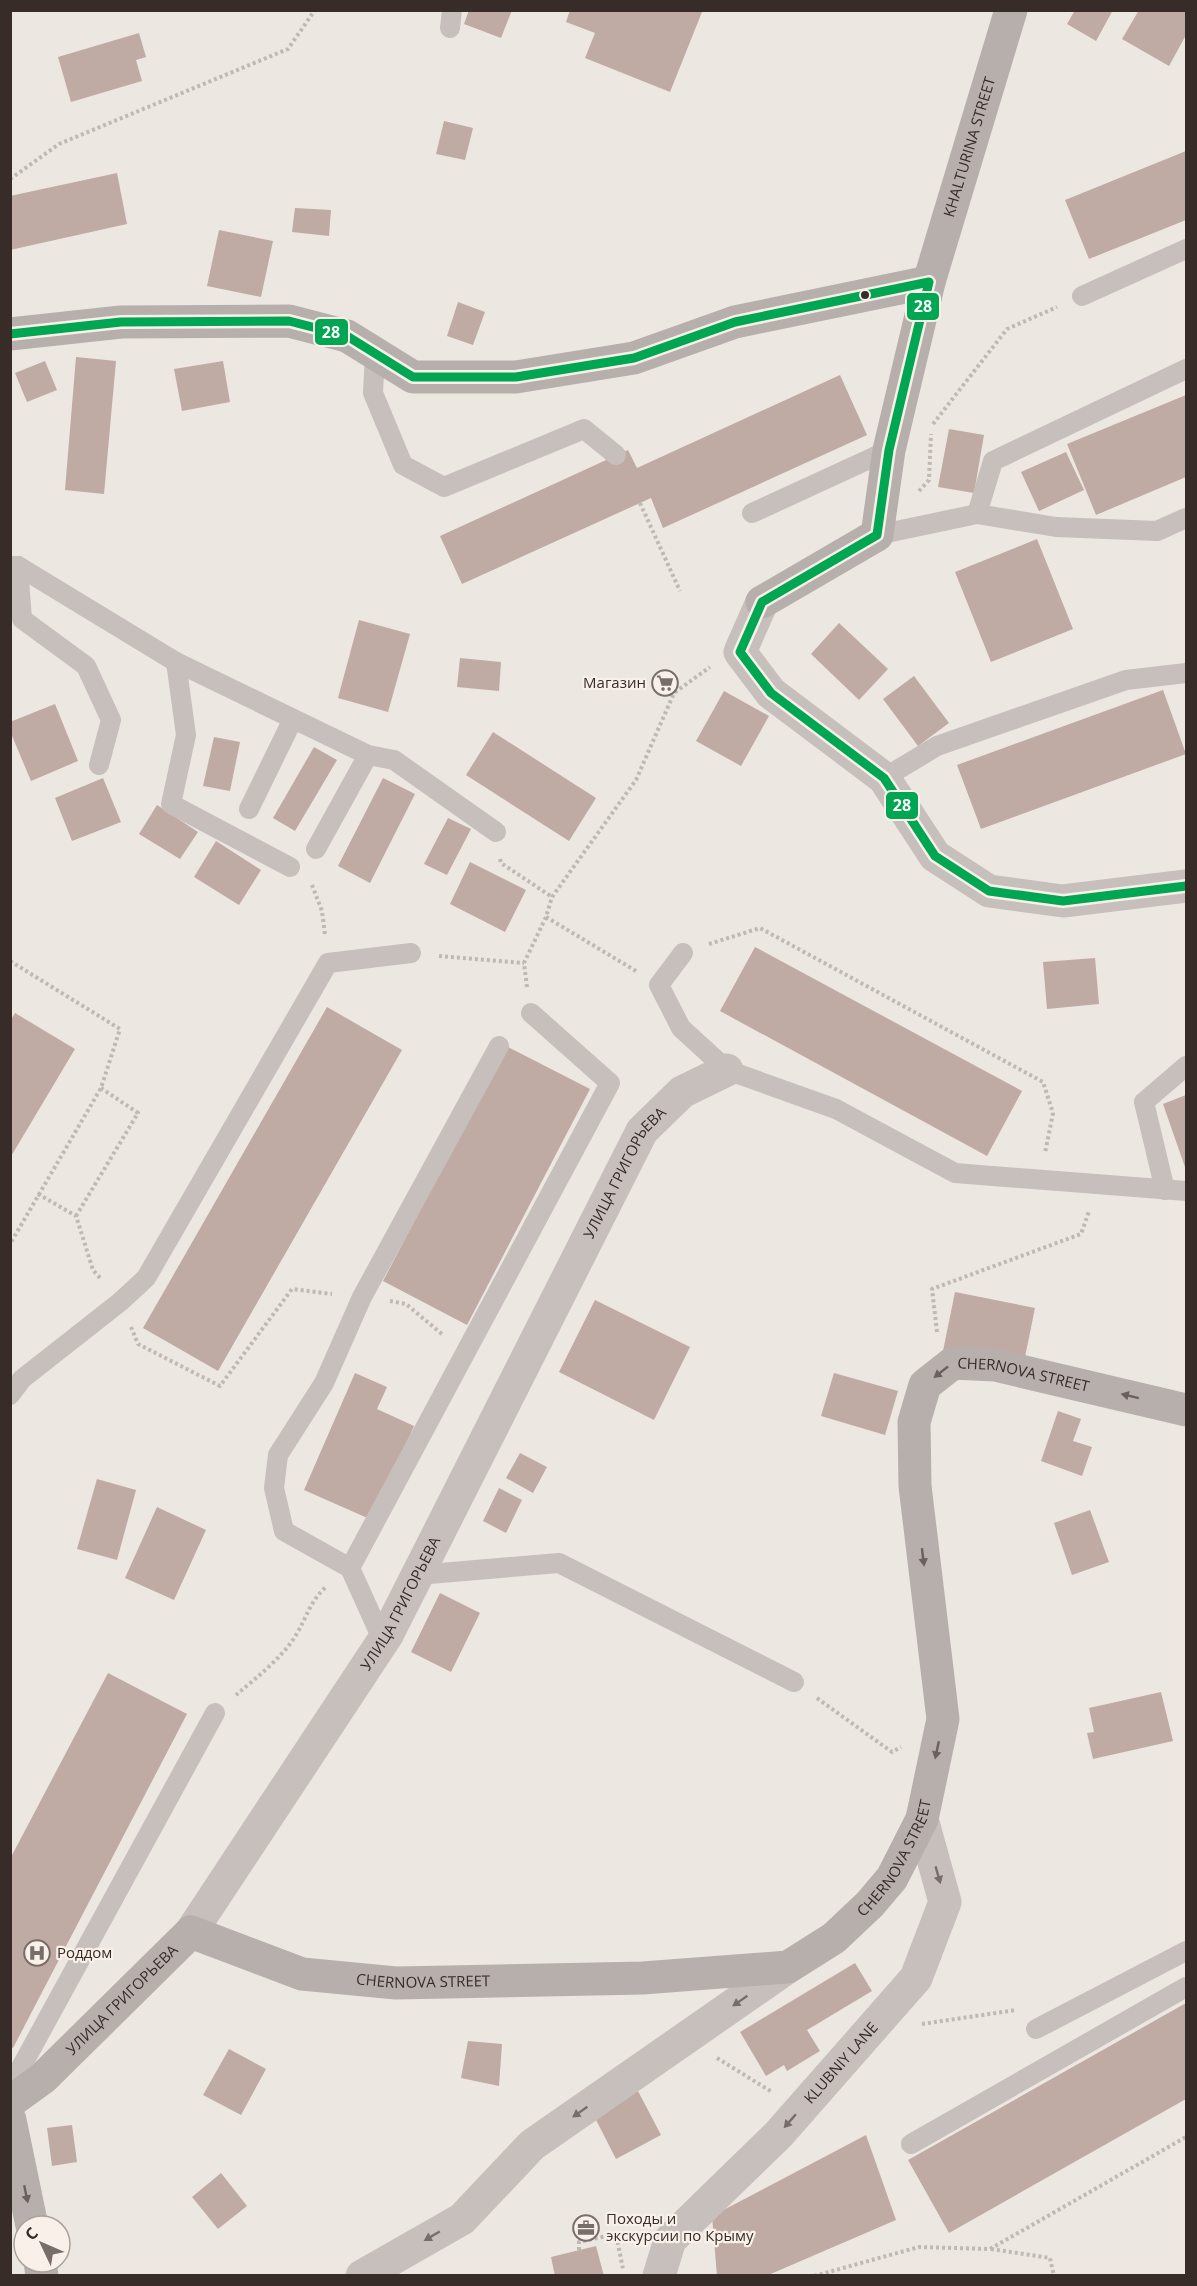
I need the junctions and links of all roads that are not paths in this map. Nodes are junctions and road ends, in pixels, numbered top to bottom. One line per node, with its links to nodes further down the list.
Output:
1 (1011, 10): 3 (street, KHALTURINA STREET)
2 (1186, 249): 4 (lane)
3 (929, 282): 6 (street); 8 (street, KHALTURINA STREET)
4 (1082, 296)
5 (10, 334): 6 (street)
6 (375, 354): 9 (lane)
7 (1186, 369): 11 (lane)
8 (889, 450): 10 (lane); 13 (street)
9 (616, 455)
10 (752, 513)
11 (976, 514): 12 (lane); 13 (lane)
12 (1186, 518)
13 (877, 535): 20 (street)
14 (14, 566): 15 (lane); 19 (lane)
15 (176, 662): 17 (lane); 24 (lane)
16 (1186, 673): 20 (lane)
17 (292, 719): 18 (lane); 21 (lane)
18 (368, 755): 22 (lane); 23 (lane)
19 (99, 765)
20 (884, 778): 25 (street)
21 (249, 809)
22 (496, 832)
23 (316, 849)
24 (291, 867)
25 (1186, 886)
26 (411, 953): 34 (lane)
27 (683, 953): 31 (lane)
28 (531, 1013): 36 (lane)
29 (499, 1046): 36 (lane)
30 (1186, 1066): 32 (lane)
31 (728, 1070): 32 (lane); 37 (street, УЛИЦА ГРИГОРЬЕВА)
32 (1165, 1190): 33 (lane)
33 (1186, 1191)
34 (10, 1395)
35 (1186, 1410): 41 (street, CHERNOVA STREET, one-way to 41)
36 (350, 1568): 38 (lane)
37 (417, 1575): 38 (street, УЛИЦА ГРИГОРЬЕВА); 39 (lane)
38 (383, 1641): 42 (street, УЛИЦА ГРИГОРЬЕВА)
39 (794, 1682)
40 (215, 1713): 47 (lane)
41 (922, 1819): 44 (street, CHERNOVA STREET); 53 (street, KLUBNIY LANE, one-way to 53)
42 (191, 1932): 44 (street, CHERNOVA STREET); 48 (street, УЛИЦА ГРИГОРЬЕВА)
43 (1186, 1951): 46 (lane)
44 (788, 1967): 52 (street, one-way to 52)
45 (1186, 1987): 50 (lane)
46 (1036, 2029)
47 (10, 2090)
48 (10, 2102)
49 (10, 2120): 51 (street, one-way to 51)
50 (911, 2144)
51 (30, 2214)
52 (362, 2276)
53 (659, 2276)

